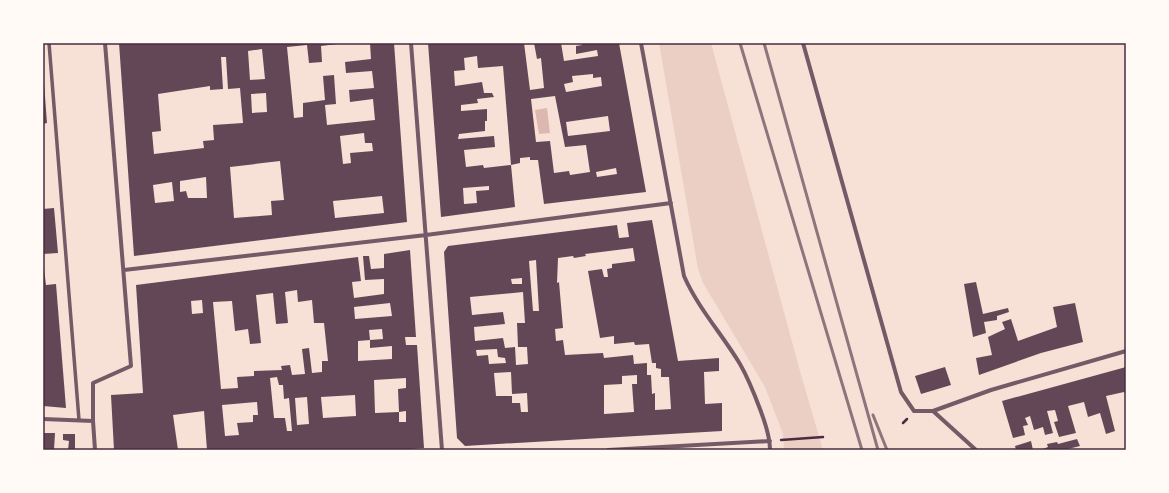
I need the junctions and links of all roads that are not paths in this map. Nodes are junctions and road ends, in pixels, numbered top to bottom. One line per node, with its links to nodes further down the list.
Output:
1 (50, 43): 12 (street)
2 (105, 43): 8 (street)
3 (411, 43): 7 (street)
4 (641, 43): 6 (street)
5 (803, 43): 10 (street)
6 (671, 203): 7 (street); 14 (street)
7 (426, 235): 8 (street); 16 (street)
8 (124, 270): 13 (street)
9 (1126, 352): 10 (street)
10 (933, 411): 20 (street)
11 (43, 419): 12 (street)
12 (79, 420): 13 (street)
13 (93, 420): 15 (street)
14 (770, 441): 18 (street); 19 (street)
15 (95, 450)
16 (442, 450)
17 (608, 450): 18 (street)
18 (622, 450)
19 (770, 450)
20 (976, 450)

